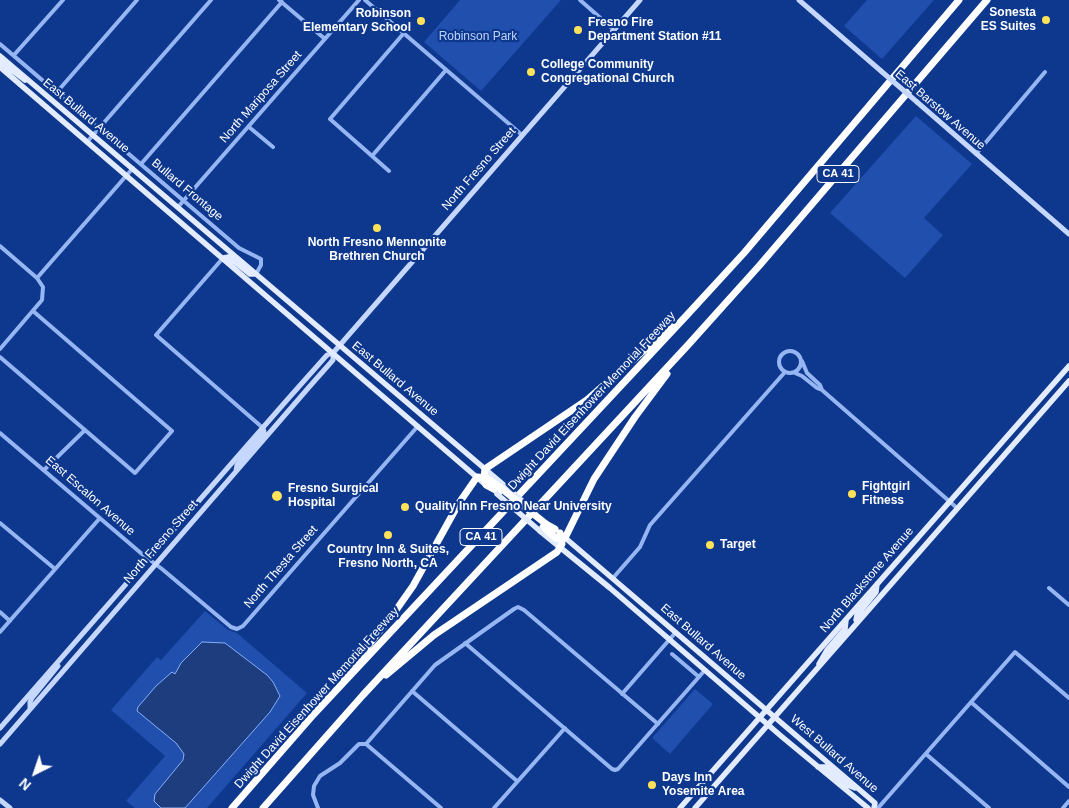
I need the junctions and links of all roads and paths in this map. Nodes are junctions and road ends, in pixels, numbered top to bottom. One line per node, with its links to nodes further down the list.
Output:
1 (62, 0): 17 (street)
2 (137, 0): 23 (street)
3 (211, 0): 25 (street)
4 (359, 0): 14 (street, North Mariposa Street)
5 (365, 0): 13 (street)
6 (580, 0): 12 (street)
7 (640, 0): 12 (main road, North Fresno Street)
8 (799, 0): 30 (main road, East Barstow Avenue, bridge)
9 (959, 0): 44 (highway, Dwight David Eisenhower Memorial Freeway / CA 41)
10 (987, 0): 46 (highway, CA 41)
11 (280, 1): 14 (street); 32 (street)
12 (614, 30): 27 (main road, North Fresno Street)
13 (404, 33): 20 (street); 31 (street)
14 (325, 39): 24 (street, North Mariposa Street)
15 (0, 44): 17 (street, Bullard Frontage)
16 (0, 56): 22 (main road, East Bullard Avenue)
17 (14, 56): 23 (street, Bullard Frontage)
18 (0, 61): 22 (main road)
19 (0, 67): 28 (main road, East Bullard Avenue)
20 (446, 70): 27 (street); 31 (street)
21 (1045, 72): 30 (street)
22 (37, 88): 26 (main road, East Bullard Avenue)
23 (57, 92): 25 (street, Bullard Frontage)
24 (249, 127): 29 (street); 36 (street, North Mariposa Street)
25 (99, 128): 26 (street); 32 (street, Bullard Frontage)
26 (93, 135): 28 (street); 33 (main road, East Bullard Avenue)
27 (522, 135): 45 (main road, North Fresno Street)
28 (88, 142): 35 (main road, East Bullard Avenue)
29 (273, 147)
30 (976, 154): 38 (main road, East Barstow Avenue)
31 (372, 156): 34 (street)
32 (142, 164): 36 (street, Bullard Frontage)
33 (133, 168): 35 (street); 37 (main road, East Bullard Avenue)
34 (389, 171)
35 (126, 175): 40 (main road, East Bullard Avenue); 42 (street)
36 (184, 201): 37 (street, North Mariposa Street); 41 (street, Bullard Frontage)
37 (178, 207): 41 (main road, East Bullard Avenue)
38 (1069, 234)
39 (0, 246): 42 (street)
40 (223, 258): 41 (main road); 48 (main road, East Bullard Avenue); 57 (street)
41 (256, 274): 45 (main road, East Bullard Avenue)
42 (38, 278): 43 (street)
43 (33, 311): 47 (street); 58 (street)
44 (687, 316): 60 (highway); 100 (highway, Dwight David Eisenhower Memorial Freeway / CA 41)
45 (340, 345): 48 (main road, North Fresno Street); 60 (main road, East Bullard Avenue)
46 (688, 345): 70 (highway); 95 (highway, CA 41)
47 (0, 348)
48 (334, 353): 56 (main road, East Bullard Avenue); 57 (main road, North Fresno Street); 62 (main road, North Fresno Street)
49 (0, 357): 58 (street)
50 (802, 361): 52 (street); 53 (street); 55 (street)
51 (1069, 366): 65 (main road, North Blackstone Avenue)
52 (785, 372): 53 (street); 75 (street)
53 (794, 373): 55 (street)
54 (1069, 381): 66 (main road, North Blackstone Avenue)
55 (822, 390): 65 (street)
56 (418, 426): 63 (main road, East Bullard Avenue); 83 (street, North Thesta Street)
57 (263, 428): 62 (main road); 72 (main road, North Fresno Street)
58 (85, 430): 61 (street)
59 (0, 433): 61 (street, East Escalon Avenue)
60 (485, 469): 63 (highway); 64 (main road, East Bullard Avenue)
61 (44, 470): 67 (street, East Escalon Avenue)
62 (236, 472): 73 (main road, North Fresno Street)
63 (480, 477): 64 (highway); 64 (highway); 100 (highway)
64 (501, 490): 69 (highway, bridge)
65 (950, 502): 66 (street); 76 (main road, North Blackstone Avenue)
66 (957, 508): 82 (main road, North Blackstone Avenue)
67 (100, 518): 72 (street, East Escalon Avenue); 74 (street)
68 (0, 523): 74 (street)
69 (544, 526): 70 (highway); 70 (highway); 71 (main road, East Bullard Avenue)
70 (560, 535): 71 (highway); 75 (main road, East Bullard Avenue)
71 (561, 548): 86 (main road, East Bullard Avenue); 95 (highway)
72 (148, 559): 73 (street, East Escalon Avenue); 89 (main road, North Fresno Street)
73 (156, 564): 83 (street, East Escalon Avenue); 98 (main road, North Fresno Street)
74 (55, 570): 81 (street)
75 (613, 578): 85 (main road, East Bullard Avenue)
76 (877, 584): 80 (main road, North Blackstone Avenue); 82 (main road)
77 (1049, 588): 78 (street)
78 (1069, 605)
79 (0, 612): 81 (street)
80 (846, 620): 92 (main road); 99 (main road, North Blackstone Avenue)
81 (10, 621): 84 (street)
82 (858, 622): 92 (main road, North Blackstone Avenue)
83 (237, 629)
84 (0, 632)
85 (676, 632): 86 (street); 99 (main road, East Bullard Avenue)
86 (670, 640): 90 (main road, East Bullard Avenue); 94 (street)
87 (465, 643): 93 (street); 94 (street); 106 (street)
88 (672, 654): 91 (street)
89 (59, 660): 98 (main road); 105 (main road, North Fresno Street)
90 (705, 670): 91 (street); 101 (main road, East Bullard Avenue)
91 (699, 677): 103 (street)
92 (810, 678): 102 (main road, North Blackstone Avenue)
93 (412, 691): 108 (street); 111 (street)
94 (622, 694): 103 (street)
95 (362, 695): 118 (highway, CA 41)
96 (1069, 698): 97 (street)
97 (972, 703): 109 (street); 112 (street)
98 (30, 709): 107 (main road, North Fresno Street)
99 (766, 709): 101 (main road, North Blackstone Avenue); 102 (main road, East Bullard Avenue)
100 (314, 714): 117 (highway, Dwight David Eisenhower Memorial Freeway / CA 41)
101 (759, 717): 104 (main road, East Bullard Avenue); 122 (main road, North Blackstone Avenue)
102 (776, 717): 104 (main road, North Blackstone Avenue); 113 (main road, West Bullard Avenue)
103 (658, 724): 106 (street)
104 (769, 725): 110 (main road, West Bullard Avenue); 123 (main road, North Blackstone Avenue)
105 (0, 728)
106 (565, 728): 111 (street)
107 (0, 744)
108 (366, 744): 119 (street); 120 (street)
109 (926, 754): 125 (street); 126 (street)
110 (818, 767): 113 (main road); 124 (main road, West Bullard Avenue)
111 (517, 781): 121 (street)
112 (1069, 788)
113 (860, 790): 125 (main road, West Bullard Avenue)
114 (0, 800): 116 (main road)
115 (1069, 801): 127 (street)
116 (10, 808)
117 (232, 808)
118 (263, 808)
119 (318, 808)
120 (441, 808)
121 (494, 808)
122 (680, 808)
123 (695, 808)
124 (868, 808)
125 (876, 808)
126 (989, 808)
127 (1063, 808)

